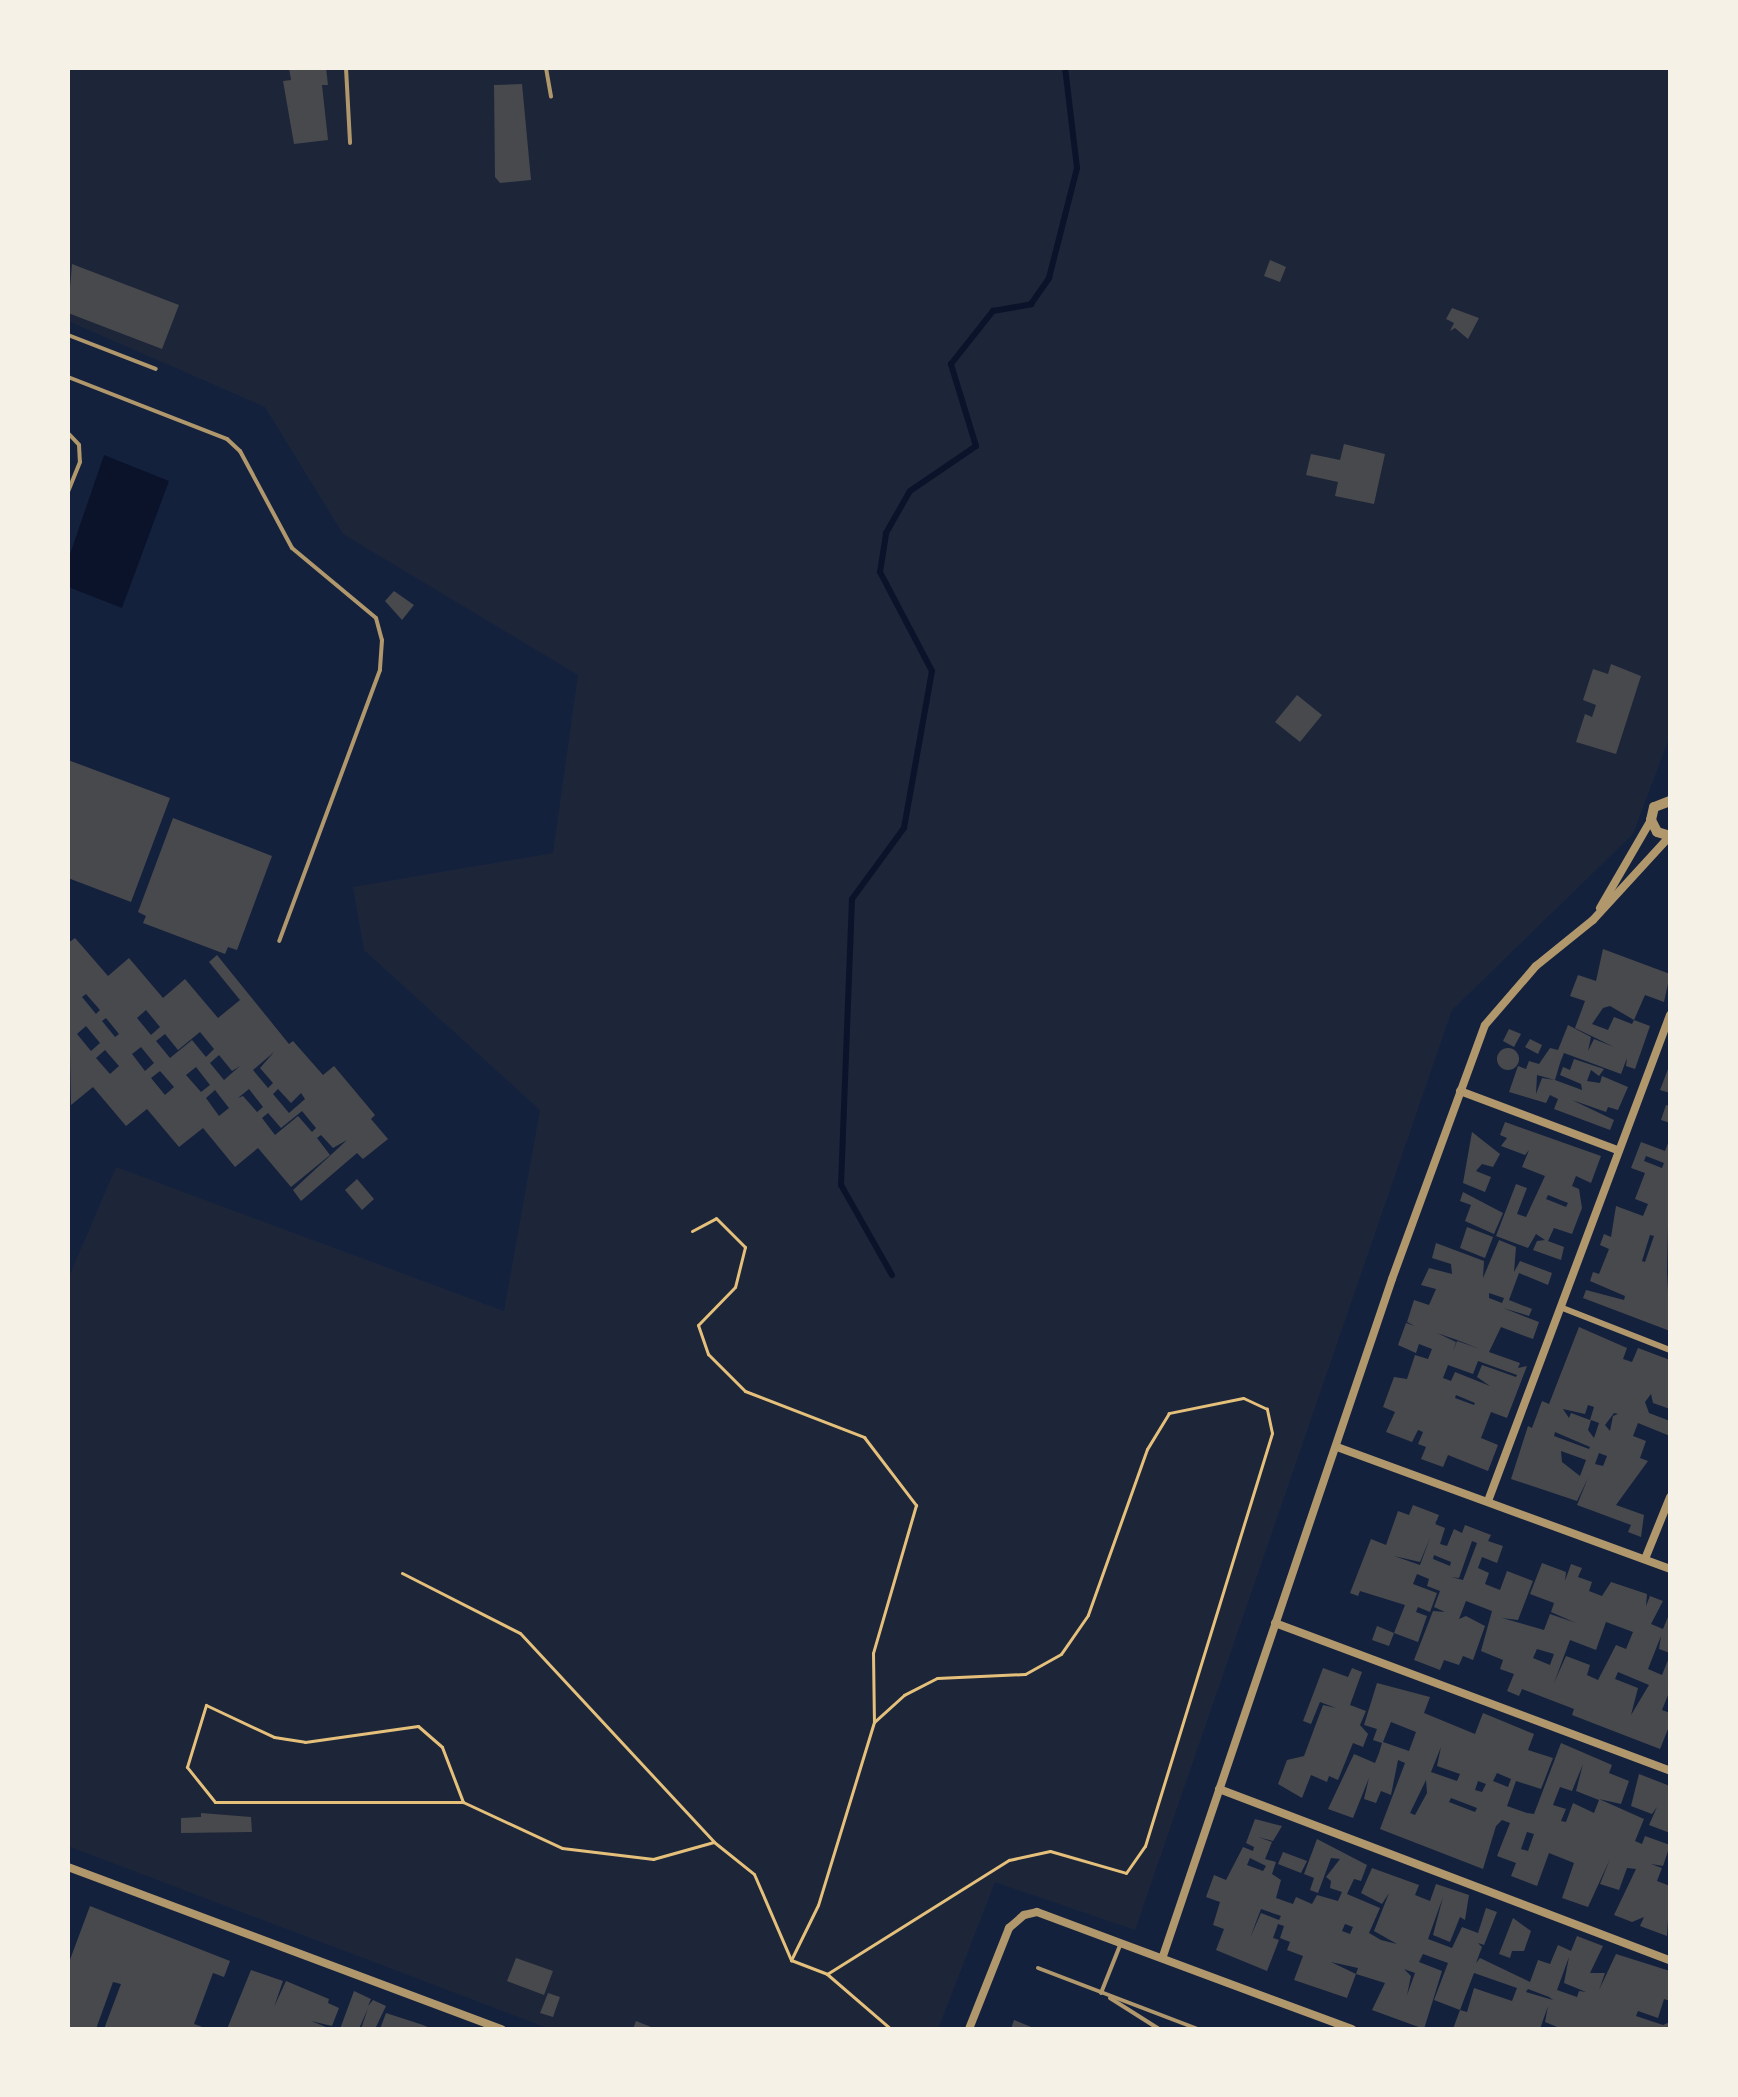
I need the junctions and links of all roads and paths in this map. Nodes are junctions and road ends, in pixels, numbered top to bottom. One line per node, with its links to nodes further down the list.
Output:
1 (346, 68): 4 (lane)
2 (546, 68): 3 (lane)
3 (551, 97)
4 (350, 143)
5 (68, 335): 6 (lane)
6 (156, 369)
7 (68, 377): 14 (lane)
8 (68, 433): 9 (lane)
9 (68, 491)
10 (1669, 798): 11 (street)
11 (1651, 820): 12 (street); 13 (street)
12 (1670, 836): 13 (street)
13 (1593, 920): 16 (street)
14 (279, 941)
15 (1670, 1015): 17 (street)
16 (1460, 1091): 17 (street); 21 (street)
17 (1617, 1150): 19 (street)
18 (692, 1231): 28 (path)
19 (1560, 1307): 20 (street); 23 (street)
20 (1670, 1350)
21 (1337, 1447): 23 (street); 27 (street)
22 (1670, 1497): 24 (street)
23 (1488, 1501): 24 (street)
24 (1645, 1559): 25 (street)
25 (1670, 1569)
26 (402, 1573): 32 (path)
27 (1275, 1623): 29 (street); 30 (street)
28 (874, 1722): 36 (path); 39 (path)
29 (1670, 1771)
30 (1219, 1789): 35 (street); 37 (street)
31 (463, 1802): 31 (path); 32 (path)
32 (714, 1842): 36 (path)
33 (68, 1867): 41 (street)
34 (1122, 1941): 35 (street); 40 (lane); 43 (street)
35 (1163, 1956): 46 (street)
36 (791, 1960): 39 (path)
37 (1670, 1960)
38 (1038, 1968): 40 (lane)
39 (827, 1974): 42 (path)
40 (1101, 1993): 44 (lane); 45 (lane)
41 (502, 2029)
42 (891, 2029)
43 (969, 2029)
44 (1159, 2029)
45 (1198, 2029)
46 (1352, 2029)

